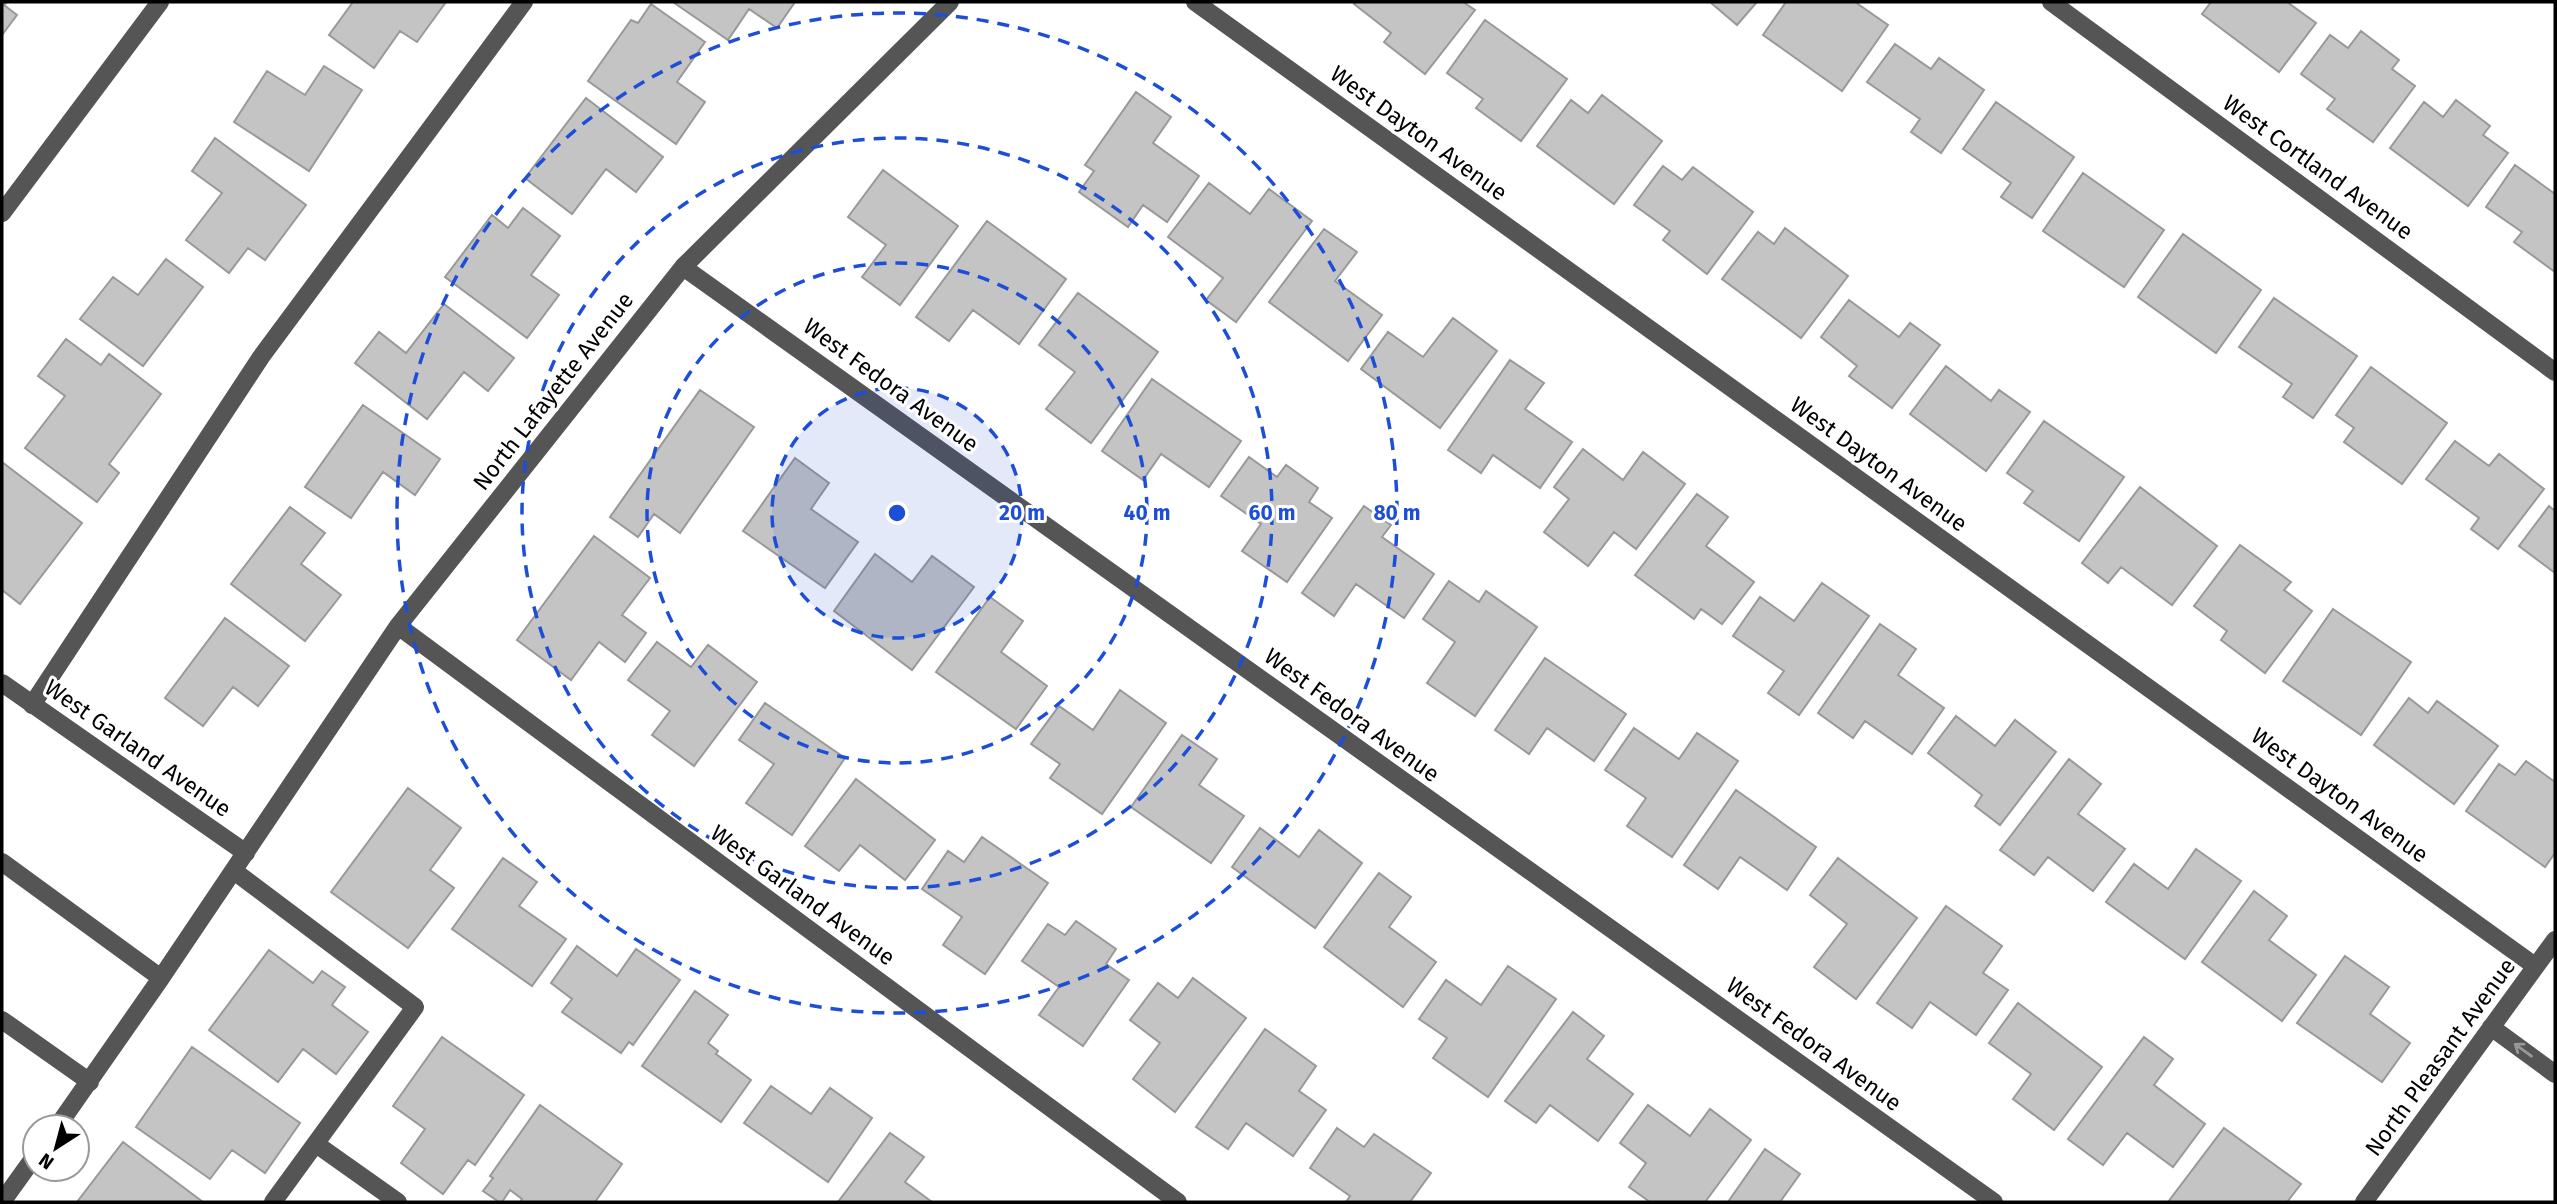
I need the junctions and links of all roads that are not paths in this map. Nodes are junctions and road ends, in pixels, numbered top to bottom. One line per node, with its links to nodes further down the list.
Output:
1 (160, 2): 6 (street)
2 (524, 2): 11 (street)
3 (950, 2): 7 (street, North Lafayette Avenue)
4 (1195, 2): 16 (street, West Dayton Avenue)
5 (2052, 2): 8 (street, West Cortland Avenue)
6 (2, 213)
7 (682, 267): 9 (street, North Lafayette Avenue); 29 (street, West Fedora Avenue)
8 (2555, 372)
9 (398, 626): 12 (street, North Lafayette Avenue); 28 (street, West Garland Avenue)
10 (2, 683): 11 (street, West Garland Avenue)
11 (32, 705): 12 (street, West Garland Avenue)
12 (246, 853): 14 (street, North Lafayette Avenue)
13 (2, 862): 17 (street)
14 (234, 871): 17 (street, North Lafayette Avenue); 23 (street)
15 (2555, 940): 16 (street, North Pleasant Avenue)
16 (2535, 967): 19 (street, North Pleasant Avenue)
17 (161, 978): 21 (street, North Lafayette Avenue)
18 (2, 1020): 21 (street)
19 (2491, 1027): 20 (street, one-way to 19); 30 (street, North Pleasant Avenue)
20 (2555, 1073)
21 (90, 1082): 22 (street, North Lafayette Avenue)
22 (67, 1113)
23 (316, 1144): 26 (street); 27 (street)
24 (21, 1176): 25 (street)
25 (2, 1202)
26 (273, 1202)
27 (398, 1202)
28 (1178, 1202)
29 (1994, 1202)
30 (2364, 1202)

